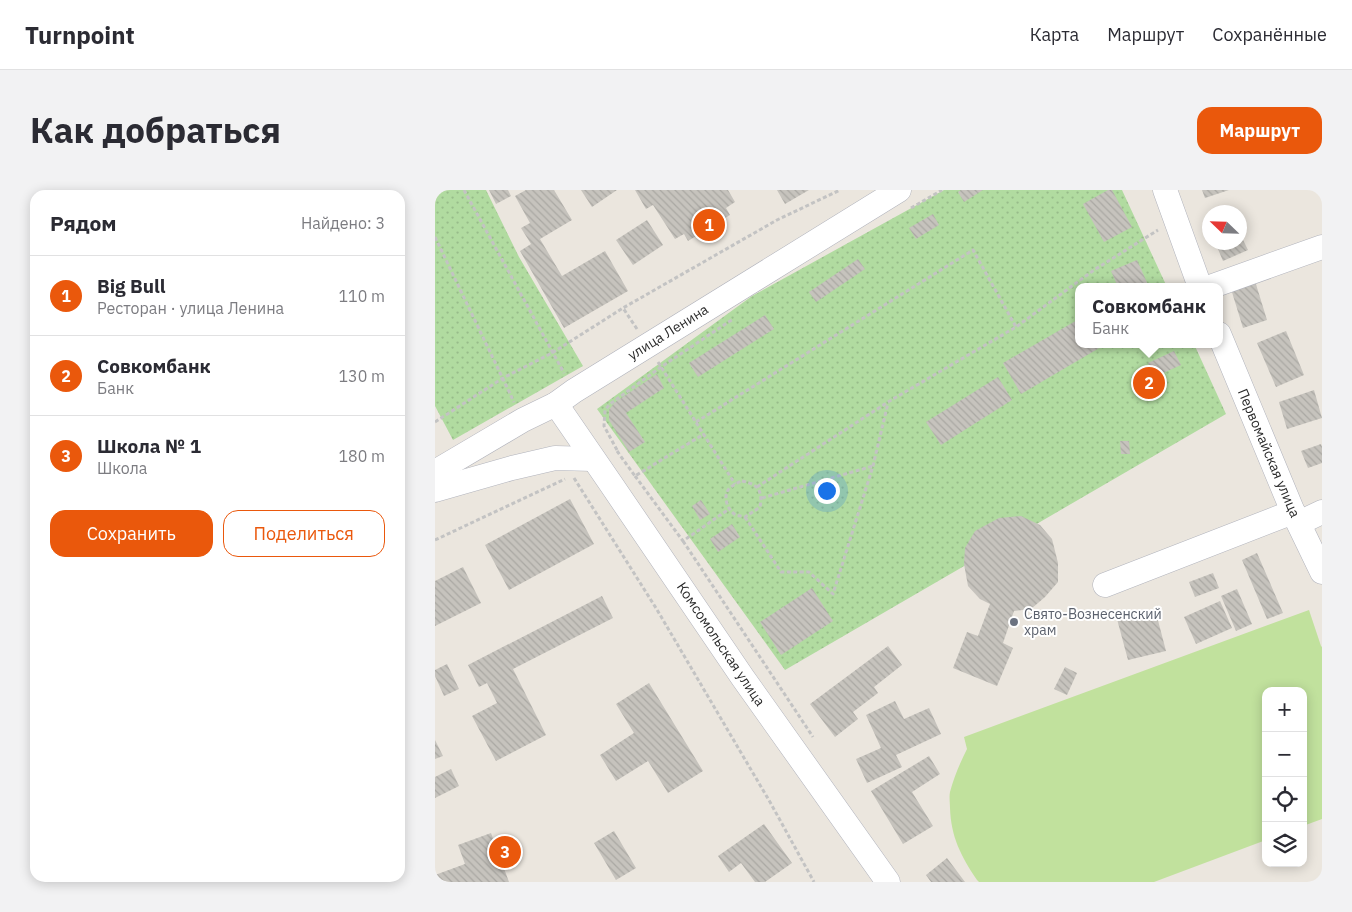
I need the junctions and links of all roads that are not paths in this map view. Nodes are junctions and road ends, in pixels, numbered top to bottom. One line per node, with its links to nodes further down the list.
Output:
1 (1165, 190): 4 (street)
2 (902, 201): 7 (street, улица Ленина)
3 (1322, 247): 5 (street)
4 (1199, 283)
5 (1221, 283)
6 (1223, 344): 12 (street, Первомайская улица)
7 (565, 397): 8 (street, Комсомольская улица); 9 (street, улица Ленина)
8 (595, 462): 10 (street); 15 (street, Комсомольская улица)
9 (435, 472)
10 (435, 490)
11 (1322, 512): 12 (street)
12 (1296, 517): 13 (street, Первомайская улица); 14 (street)
13 (1322, 572)
14 (1105, 585)
15 (888, 882)

